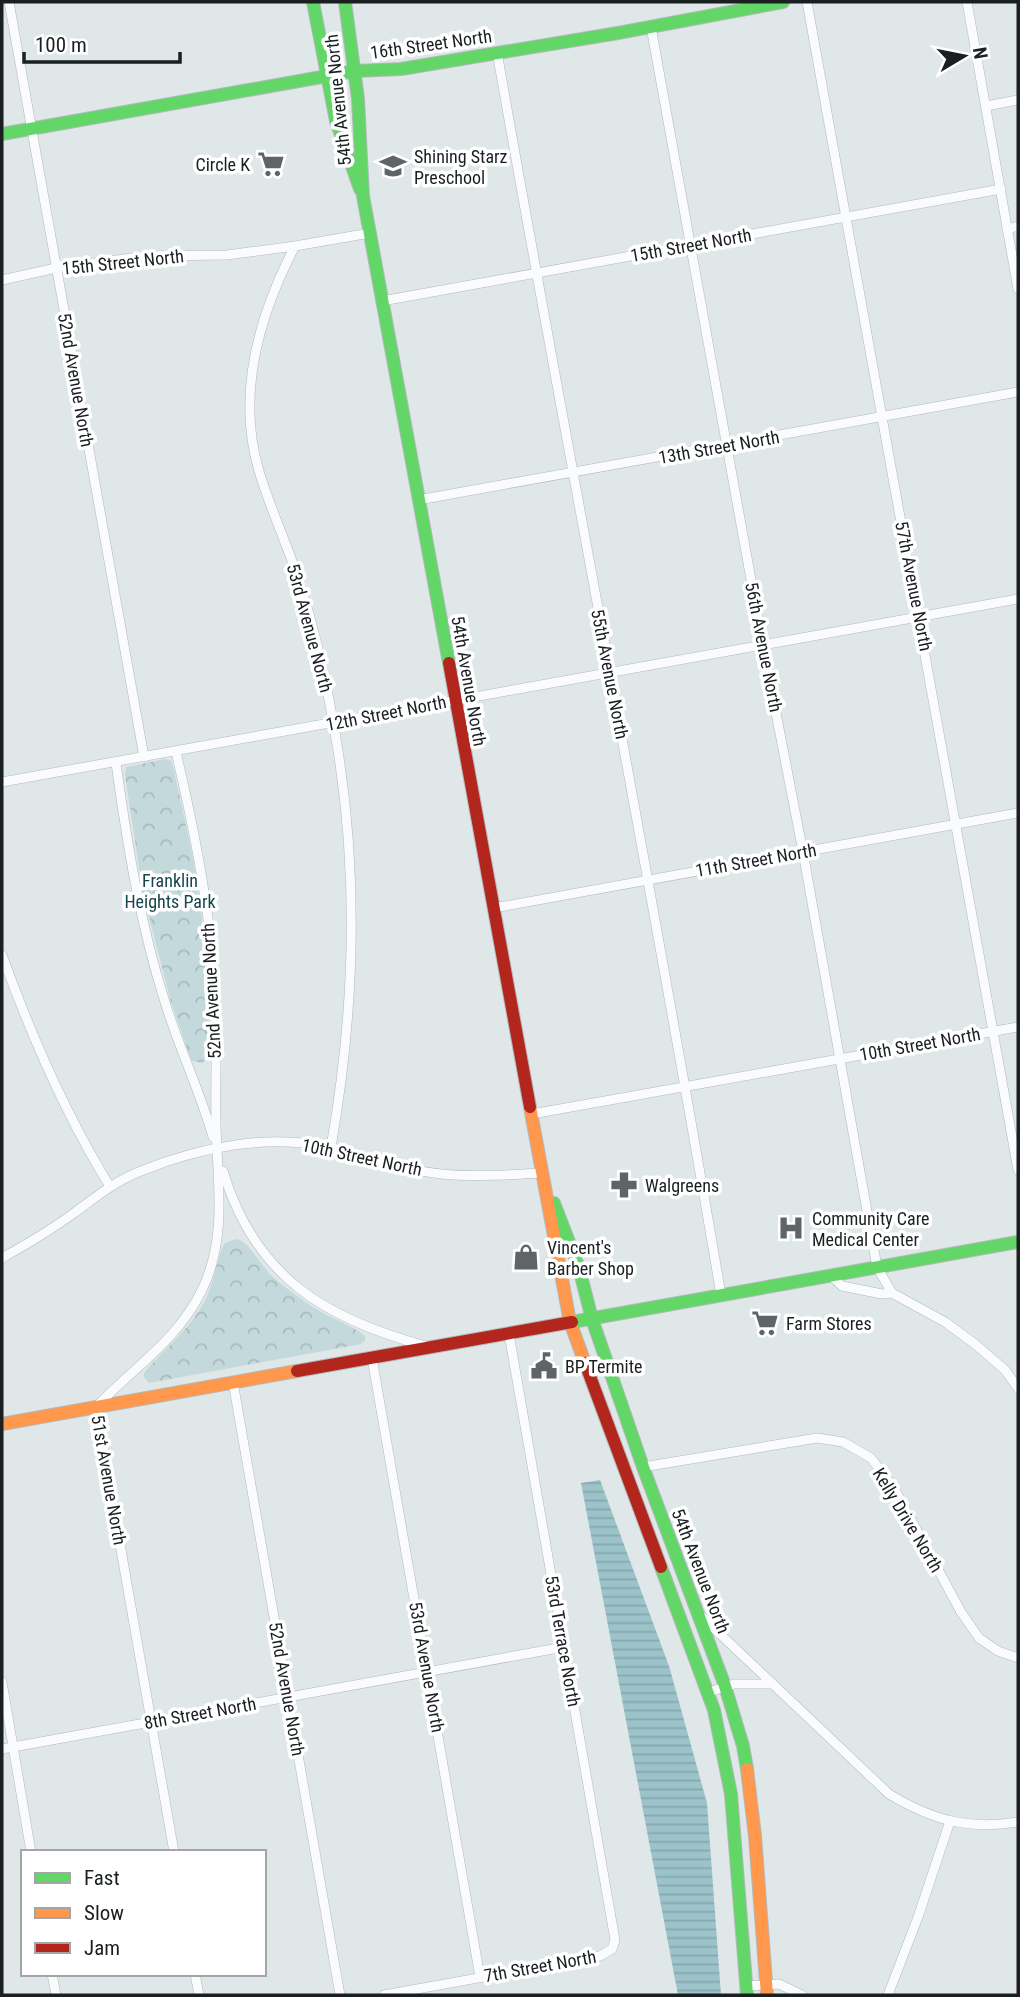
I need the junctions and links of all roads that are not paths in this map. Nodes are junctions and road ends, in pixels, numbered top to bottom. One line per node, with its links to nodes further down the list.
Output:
1 (9, 2): 13 (street, 52nd Avenue North)
2 (313, 2): 10 (main road, 54th Avenue North)
3 (345, 2): 9 (main road, 54th Avenue North)
4 (783, 2): 7 (main road, 16th Street North)
5 (807, 2): 17 (street, 57th Avenue North)
6 (967, 2): 12 (street)
7 (651, 27): 8 (main road, 16th Street North); 21 (street, 56th Avenue North)
8 (497, 52): 9 (main road, 16th Street North); 24 (street, 55th Avenue North)
9 (355, 71): 10 (main road, 16th Street North); 16 (main road, 54th Avenue North)
10 (327, 76): 13 (main road, 16th Street North); 16 (main road, 54th Avenue North)
11 (1018, 100): 12 (street)
12 (986, 106): 15 (street)
13 (31, 129): 14 (main road, 16th Street North); 23 (street, 52nd Avenue North)
14 (2, 134)
15 (1001, 189): 17 (street, 15th Street North); 19 (street)
16 (363, 196): 20 (main road, 54th Avenue North)
17 (846, 217): 21 (street, 15th Street North); 29 (street, 57th Avenue North)
18 (1018, 226): 19 (street)
19 (1007, 229): 26 (street)
20 (370, 233): 22 (street, 15th Street North); 27 (main road, 54th Avenue North)
21 (691, 245): 24 (street, 15th Street North); 30 (street, 56th Avenue North)
22 (295, 246): 23 (street, 15th Street North); 38 (street, 53rd Avenue North)
23 (55, 268): 25 (street, 15th Street North); 40 (street, 52nd Avenue North)
24 (537, 273): 27 (street, 15th Street North); 31 (street, 55th Avenue North)
25 (2, 281)
26 (1018, 289)
27 (382, 301): 32 (main road, 54th Avenue North)
28 (1018, 392): 29 (street, 13th Street North)
29 (881, 418): 30 (street, 13th Street North); 34 (street, 57th Avenue North)
30 (727, 446): 31 (street, 13th Street North); 35 (street, 56th Avenue North)
31 (571, 471): 32 (street, 13th Street North); 36 (street, 55th Avenue North)
32 (418, 500): 37 (main road, 54th Avenue North)
33 (1018, 599): 34 (street, 12th Street North)
34 (920, 617): 35 (street, 12th Street North); 44 (street, 57th Avenue North)
35 (763, 646): 36 (street, 12th Street North); 45 (street, 56th Avenue North)
36 (610, 674): 37 (street, 12th Street North); 46 (street, 55th Avenue North)
37 (455, 701): 38 (street, 12th Street North); 47 (main road, 54th Avenue North)
38 (334, 723): 39 (street, 12th Street North); 54 (street, 53rd Avenue North)
39 (176, 752): 40 (street, 12th Street North); 55 (street, 52nd Avenue North)
40 (144, 757): 41 (street, 12th Street North)
41 (116, 762): 42 (street, 12th Street North); 55 (street, 52nd Avenue North)
42 (2, 782)
43 (1018, 813): 44 (street, 11th Street North)
44 (957, 824): 45 (street, 11th Street North); 50 (street, 57th Avenue North)
45 (803, 852): 46 (street, 11th Street North); 51 (street, 56th Avenue North)
46 (649, 880): 47 (street, 11th Street North); 52 (street, 55th Avenue North)
47 (494, 908): 53 (main road, 54th Avenue North)
48 (2, 955): 58 (street)
49 (1018, 1027): 50 (street, 10th Street North)
50 (993, 1032): 51 (street, 10th Street North); 56 (street, 57th Avenue North)
51 (840, 1058): 52 (street, 10th Street North); 61 (street, 56th Avenue North)
52 (686, 1086): 53 (street, 10th Street North); 64 (street, 55th Avenue North)
53 (531, 1114): 57 (main road, 54th Avenue North)
54 (331, 1147): 55 (street, 10th Street North); 57 (street, 10th Street North)
55 (217, 1150): 58 (street, 10th Street North); 68 (street, 52nd Avenue North); 72 (street, 51st Avenue North)
56 (1018, 1170)
57 (542, 1173): 65 (main road, 54th Avenue North); 66 (main road, 54th Avenue North)
58 (109, 1185): 60 (street, 10th Street North)
59 (1018, 1242): 61 (main road)
60 (2, 1258)
61 (877, 1267): 62 (main road); 63 (street, 56th Avenue North)
62 (831, 1276): 63 (street); 64 (main road)
63 (892, 1293): 71 (street)
64 (721, 1295): 65 (main road)
65 (592, 1319): 66 (main road); 74 (main road, 54th Avenue North)
66 (570, 1322): 67 (main road); 82 (main road, 54th Avenue North)
67 (509, 1334): 68 (main road); 76 (street, 53rd Terrace North)
68 (432, 1347): 69 (main road)
69 (372, 1358): 70 (main road); 78 (street, 53rd Avenue North)
70 (233, 1382): 72 (main road); 83 (street, 52nd Avenue North)
71 (1018, 1388)
72 (96, 1407): 73 (main road); 84 (street, 51st Avenue North)
73 (2, 1424)
74 (643, 1467): 75 (main road, 54th Avenue North); 77 (street, Kelly Drive North)
75 (701, 1616): 80 (street); 81 (main road, 54th Avenue North)
76 (564, 1647): 78 (street, 8th Street North); 91 (street, 53rd Terrace North)
77 (1018, 1658)
78 (428, 1671): 83 (street, 8th Street North); 94 (street, 53rd Avenue North)
79 (2, 1682): 85 (street)
80 (771, 1684): 81 (street); 87 (street)
81 (725, 1686): 82 (street); 95 (main road, 54th Avenue North)
82 (709, 1692): 96 (main road, 54th Avenue North)
83 (288, 1697): 84 (street, 8th Street North); 99 (street, 52nd Avenue North)
84 (151, 1722): 85 (street, 8th Street North); 90 (street, 51st Avenue North)
85 (13, 1747): 86 (street, 8th Street North); 89 (street)
86 (2, 1749)
87 (950, 1822): 88 (street); 102 (street)
88 (1018, 1822)
89 (31, 1850)
90 (174, 1850)
91 (612, 1949): 94 (street, 7th Street North)
92 (52, 1976): 97 (street)
93 (195, 1976): 98 (street)
94 (480, 1977): 100 (street, 7th Street North)
95 (767, 1989): 96 (street); 101 (street)
96 (747, 1990)
97 (56, 1995)
98 (199, 1995)
99 (340, 1995)
100 (384, 1995)
101 (802, 1995)
102 (888, 1995)

